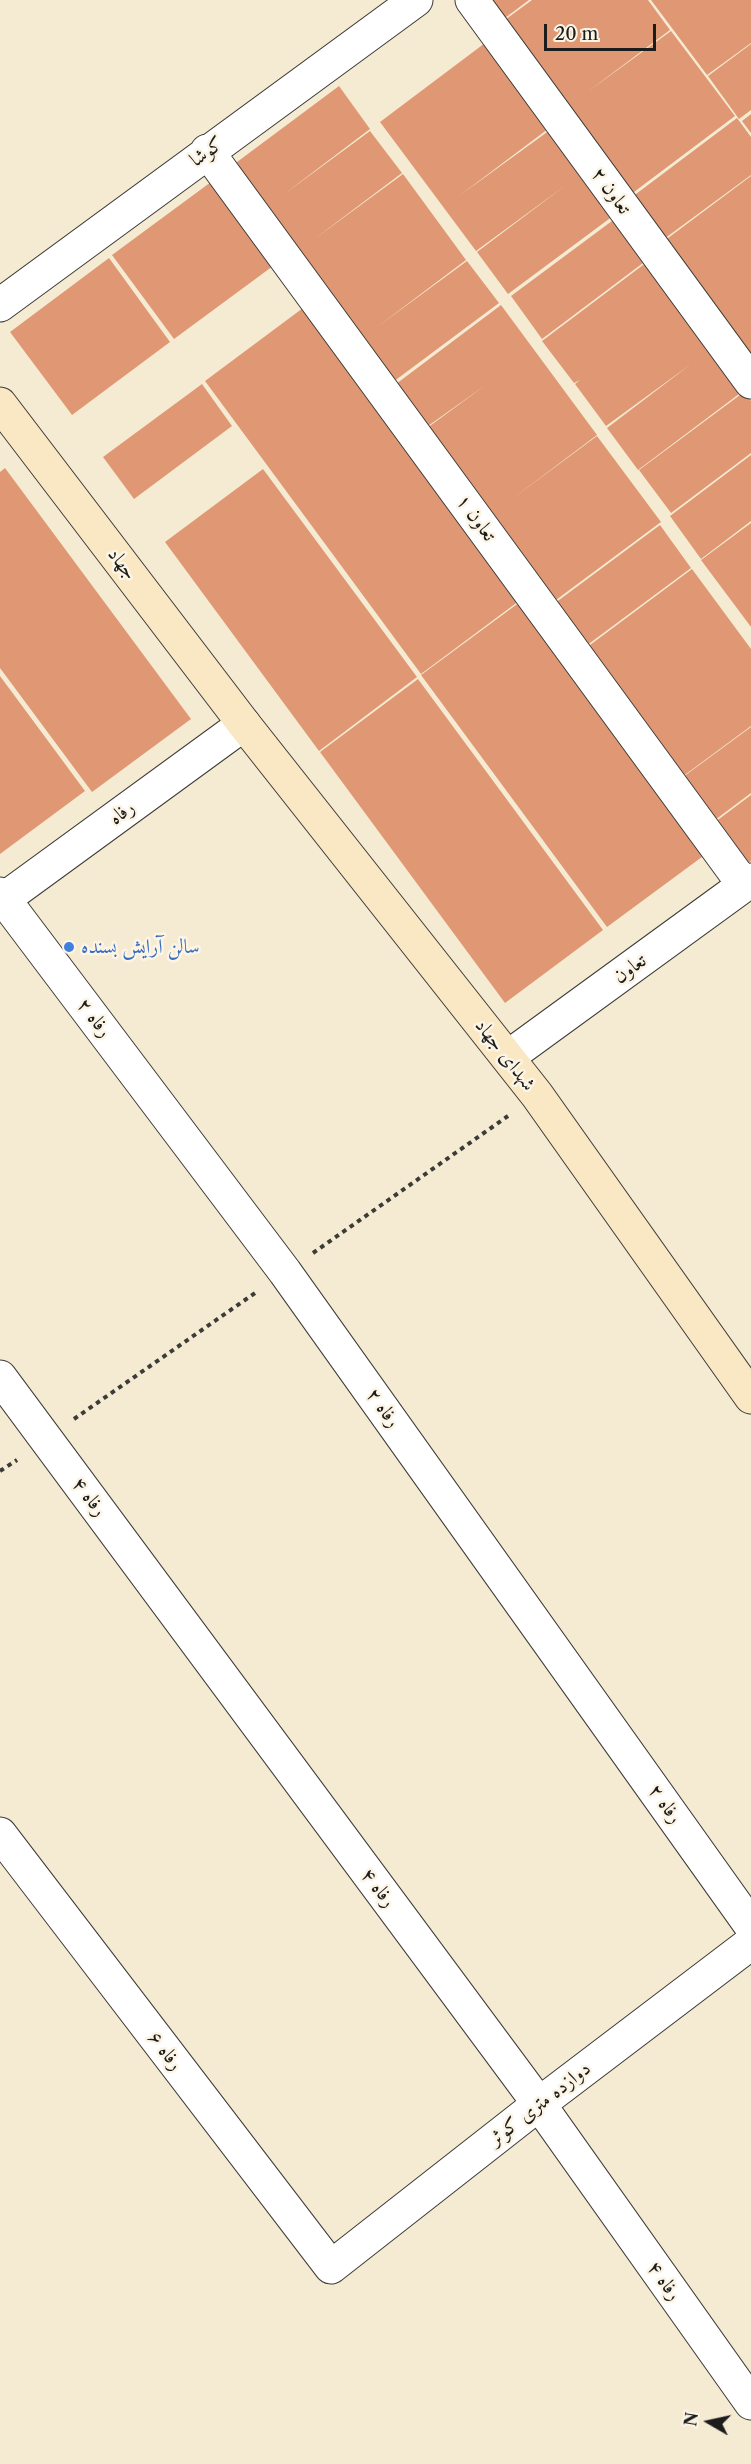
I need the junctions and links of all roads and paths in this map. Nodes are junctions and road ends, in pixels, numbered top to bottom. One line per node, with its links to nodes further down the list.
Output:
1 (416, 0): 3 (street, کوشا)
2 (472, 0): 5 (street, تعاون ۲)
3 (207, 152): 4 (street, کوشا); 8 (street, تعاون ۱)
4 (0, 305)
5 (751, 382)
6 (0, 404): 7 (street, جهاد)
7 (244, 724): 9 (street, رفاه); 10 (street, شهدای جهاد)
8 (747, 882): 10 (street, تعاون)
9 (1, 898): 14 (street, رفاه ۲)
10 (508, 1057): 12 (street, شهدای جهاد)
11 (0, 1377): 16 (street, رفاه ۴)
12 (751, 1397)
13 (0, 1834): 17 (street, رفاه ۶)
14 (751, 1926)
15 (751, 1943): 16 (street, دوازده متری کوثر)
16 (539, 2104): 17 (street, دوازده متری کوثر); 18 (street, رفاه ۴)
17 (330, 2267)
18 (751, 2403)

